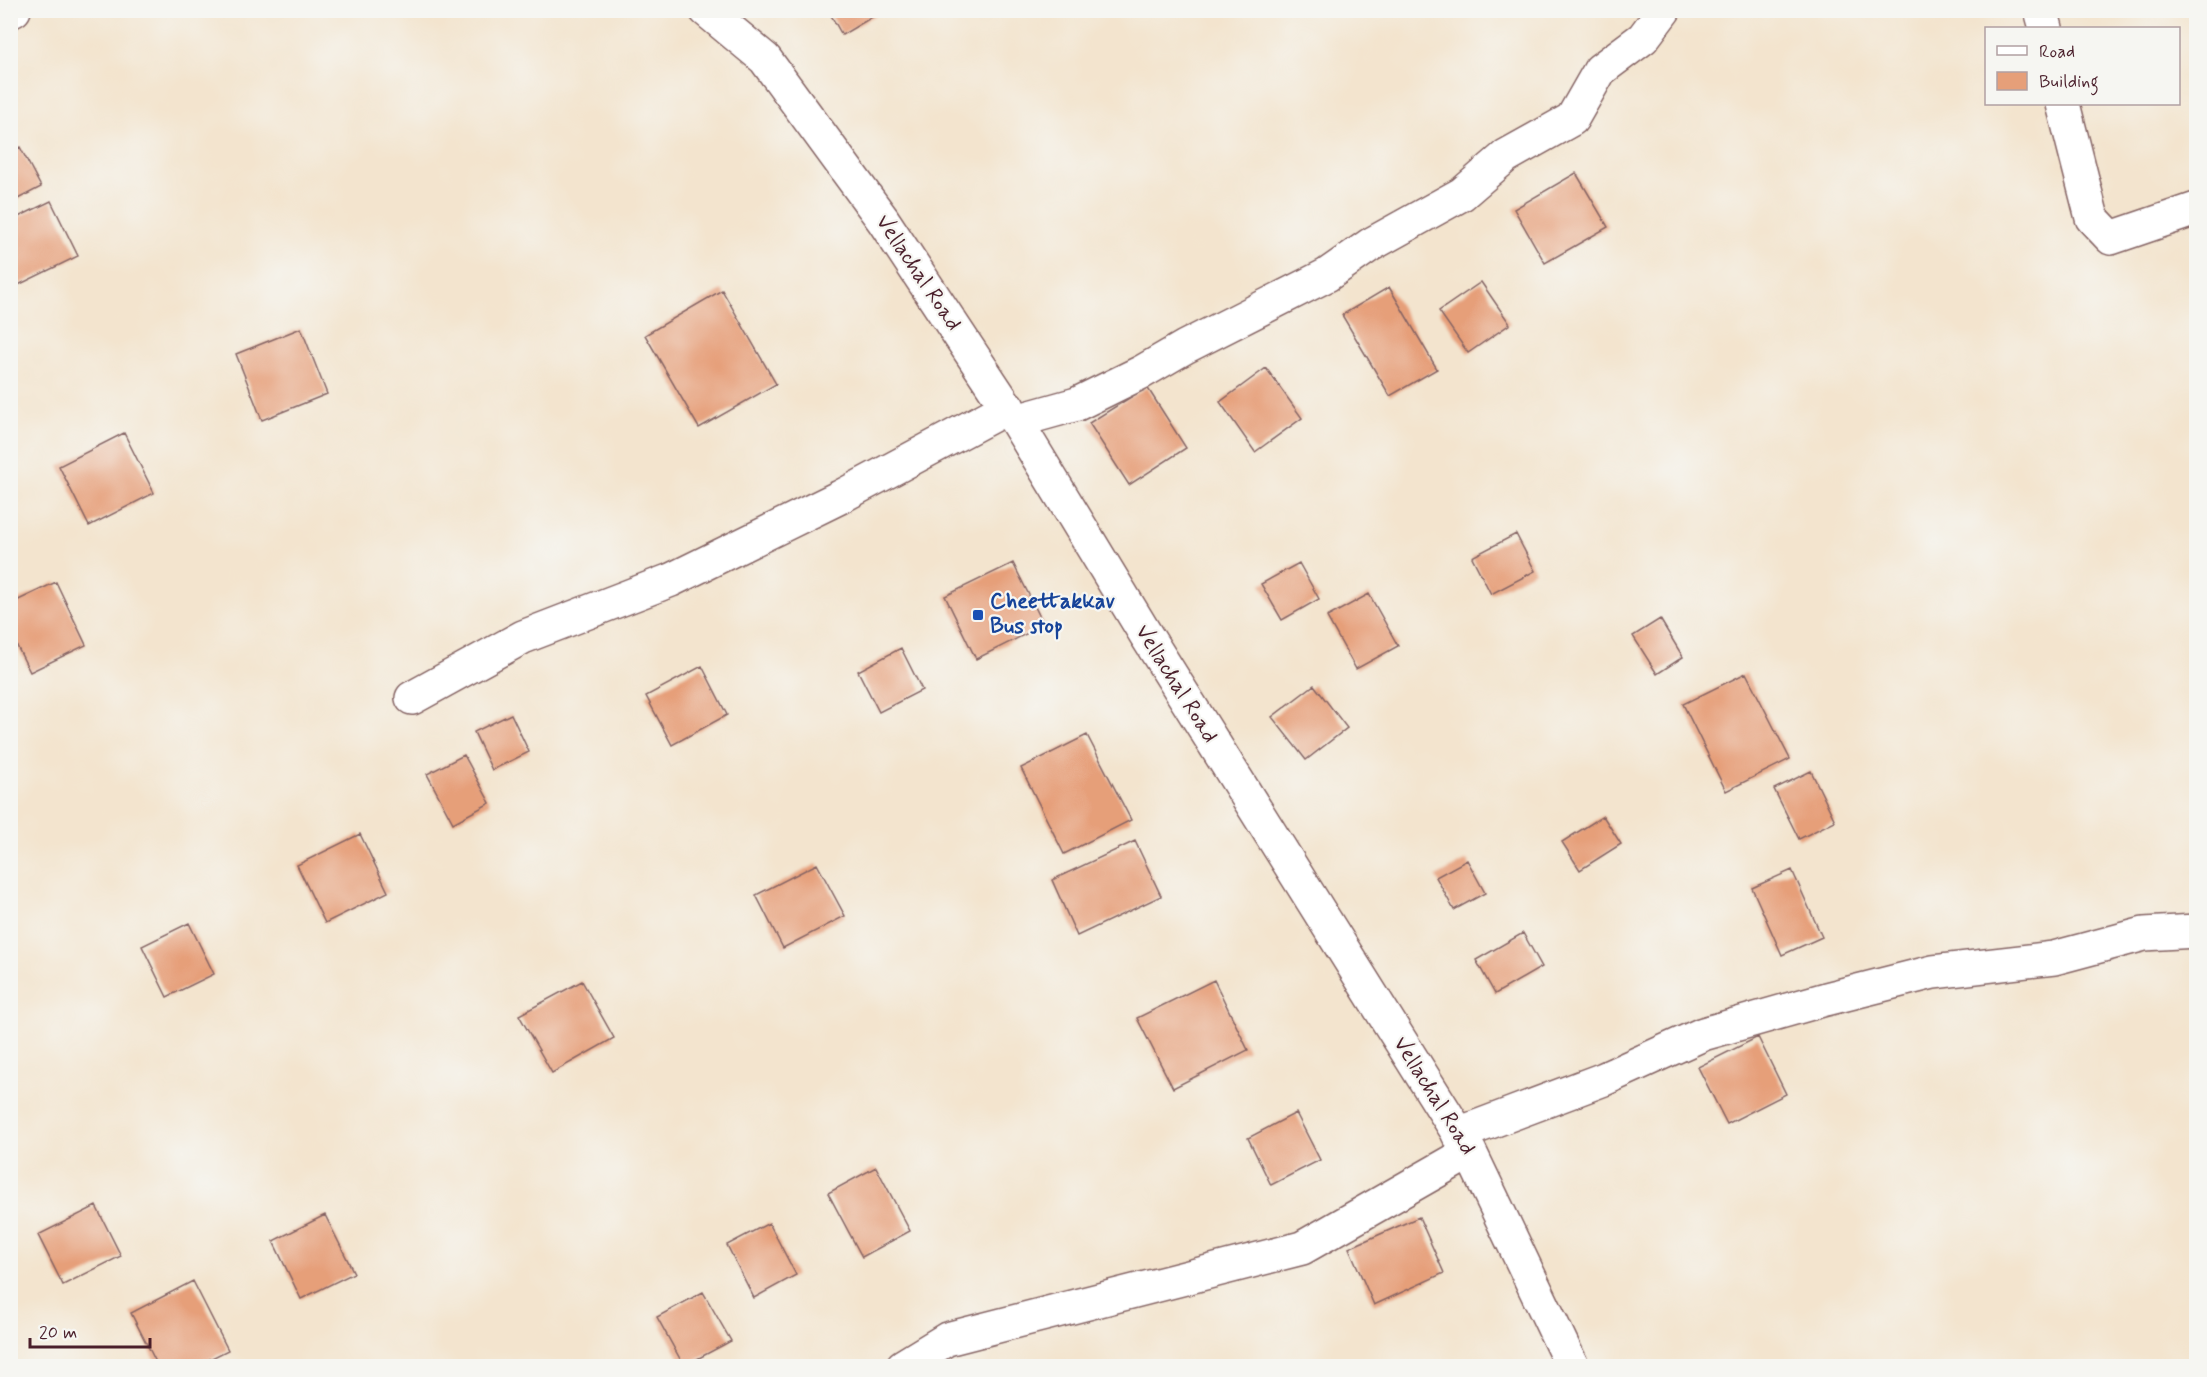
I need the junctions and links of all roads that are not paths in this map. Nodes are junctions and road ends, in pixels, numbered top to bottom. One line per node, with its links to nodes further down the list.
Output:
1 (706, 10): 7 (street, Vellachal Road)
2 (1664, 10): 7 (street)
3 (2041, 10): 4 (street)
4 (2046, 27)
5 (2063, 105): 6 (street)
6 (2196, 209)
7 (1012, 414): 8 (street); 10 (street, Vellachal Road)
8 (412, 698)
9 (2196, 931): 10 (street)
10 (1464, 1143): 11 (street); 12 (street, Vellachal Road)
11 (903, 1366)
12 (1572, 1366)

